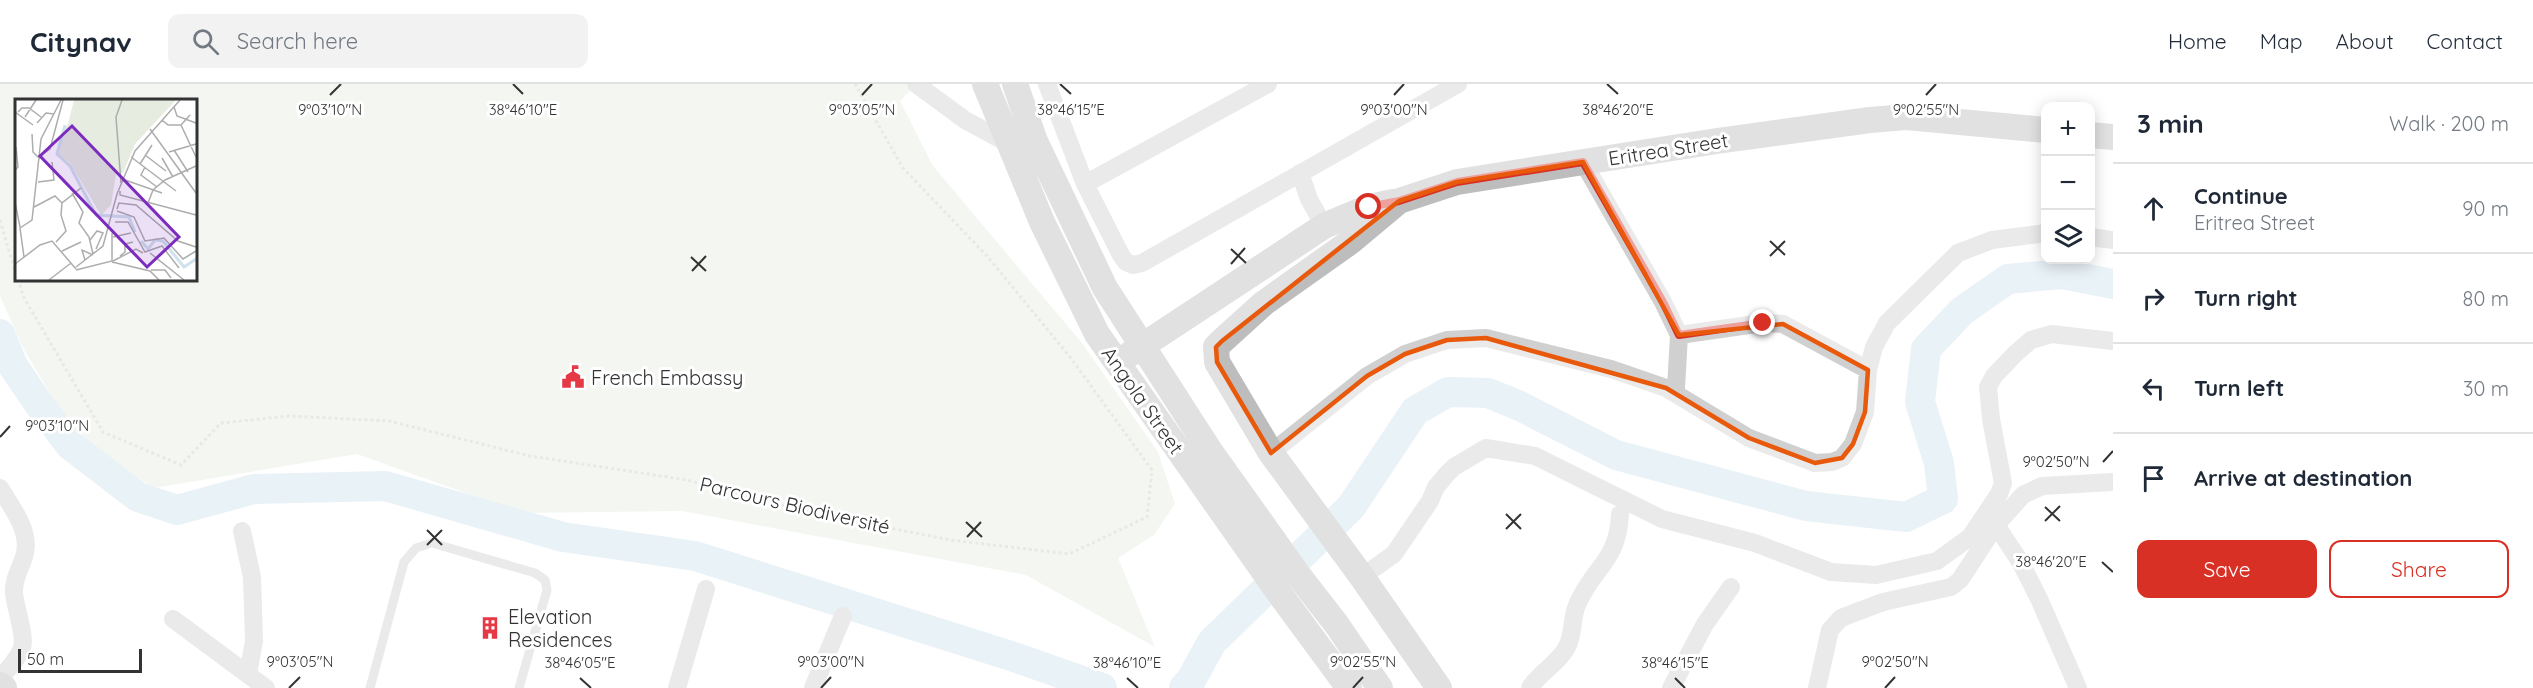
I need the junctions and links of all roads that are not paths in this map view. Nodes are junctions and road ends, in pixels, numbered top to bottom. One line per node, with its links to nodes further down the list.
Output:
1 (916, 84): 10 (street)
2 (985, 84): 10 (main road, Angola Street)
3 (1015, 84): 10 (main road)
4 (1047, 84): 13 (street)
5 (1268, 84): 13 (street)
6 (1458, 84): 12 (street)
7 (2041, 130): 11 (main road, Eritrea Street)
8 (2095, 135): 9 (main road)
9 (2113, 137)
10 (1024, 144): 21 (main road); 22 (main road, Angola Street)
11 (1583, 162): 14 (main road, Eritrea Street); 19 (street)
12 (1300, 173): 13 (street); 15 (street)
13 (1084, 184)
14 (1399, 201): 15 (main road); 25 (main road, Eritrea Street)
15 (1323, 226): 21 (main road)
16 (2041, 234): 23 (street)
17 (2095, 238): 18 (street)
18 (2113, 240)
19 (1679, 335): 23 (street); 24 (street)
20 (2113, 340): 31 (street)
21 (1144, 346): 22 (main road); 46 (main road)
22 (1117, 362): 45 (main road, Angola Street)
23 (1868, 370): 25 (street)
24 (1676, 388)
25 (1271, 453): 31 (main road)
26 (2113, 482): 29 (street)
27 (0, 488): 37 (street)
28 (1620, 514): 48 (street)
29 (1996, 525): 50 (street); 51 (street)
30 (242, 531): 36 (street)
31 (1362, 577): 47 (main road)
32 (1731, 587): 49 (street)
33 (706, 590): 43 (street)
34 (843, 616): 44 (street)
35 (173, 620): 36 (street)
36 (248, 674): 40 (street)
37 (0, 679)
38 (0, 685): 39 (main road)
39 (4, 688)
40 (266, 688)
41 (370, 688): 42 (lane)
42 (519, 688)
43 (677, 688)
44 (813, 688)
45 (1349, 688)
46 (1380, 688)
47 (1439, 688)
48 (1530, 688)
49 (1671, 688)
50 (1817, 688)
51 (2078, 688)

